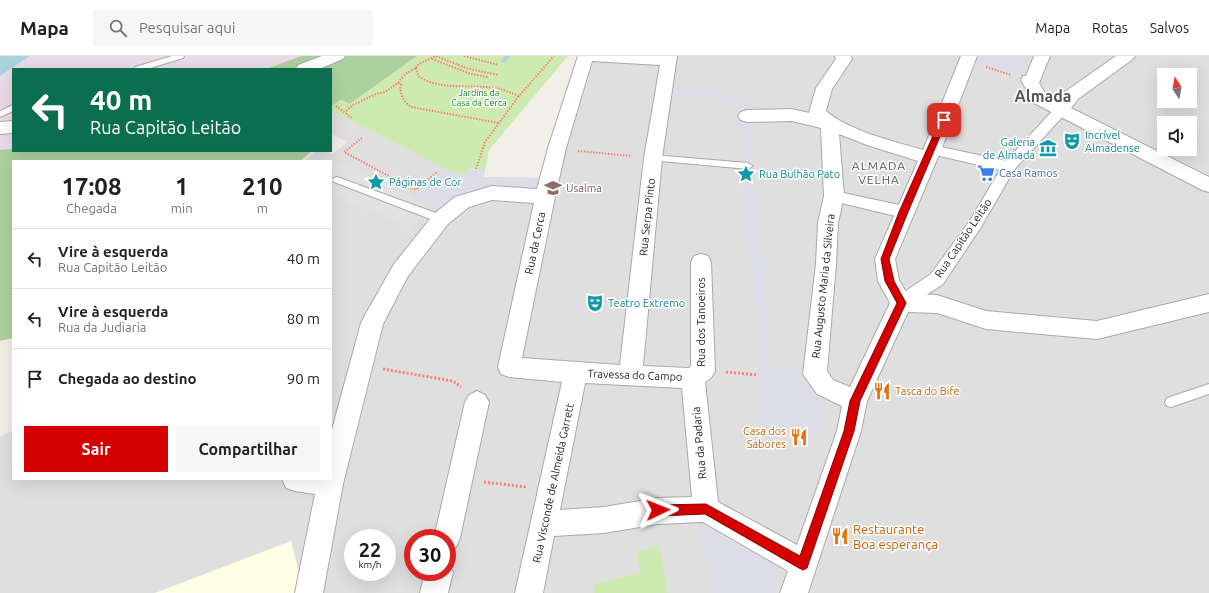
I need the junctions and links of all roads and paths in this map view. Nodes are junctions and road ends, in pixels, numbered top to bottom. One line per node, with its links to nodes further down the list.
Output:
1 (180, 56): 14 (lane)
2 (337, 56): 15 (street)
3 (436, 56): 10 (path); 17 (path)
4 (464, 56): 13 (path)
5 (554, 56): 21 (path)
6 (587, 56): 11 (street, Rua da Cerca); 34 (street, Rua da Cerca)
7 (843, 56): 30 (street)
8 (1042, 56): 19 (street)
9 (1127, 56): 24 (street)
10 (432, 58): 16 (path); 18 (path)
11 (668, 58): 36 (street, Rua Serpa Pinto)
12 (968, 58): 19 (path); 35 (street)
13 (499, 65)
14 (141, 68)
15 (307, 68)
16 (416, 68): 20 (path); 21 (path)
17 (498, 75)
18 (488, 77)
19 (1029, 80): 24 (street)
20 (398, 83): 25 (path); 29 (path)
21 (519, 96): 29 (path)
22 (336, 106): 25 (path)
23 (12, 108): 26 (lane)
24 (1061, 110): 38 (street, Rua Capitão Leitão); 42 (street)
25 (346, 111): 28 (path)
26 (0, 114)
27 (747, 116): 30 (street)
28 (352, 118)
29 (499, 123): 39 (path)
30 (830, 124): 35 (street); 43 (street, Rua Augusto Maria da Silveira)
31 (12, 127): 32 (street)
32 (0, 128)
33 (362, 138): 40 (path)
34 (557, 148): 36 (path); 44 (street, Rua da Cerca)
35 (930, 154): 38 (street); 45 (street)
36 (653, 158): 37 (lane); 52 (street, Rua Serpa Pinto)
37 (748, 166)
38 (1009, 167): 48 (street, Rua Capitão Leitão)
39 (476, 169)
40 (438, 174)
41 (337, 180): 46 (lane)
42 (1209, 185)
43 (834, 196): 45 (street); 56 (street, Rua Augusto Maria da Silveira)
44 (545, 197): 46 (street); 51 (street, Rua da Cerca)
45 (904, 212): 48 (street)
46 (441, 219): 50 (street)
47 (701, 262): 53 (street, Rua dos Tanoeiros)
48 (901, 303): 49 (street); 56 (street)
49 (1209, 303)
50 (361, 366): 57 (path); 59 (street)
51 (576, 373): 52 (street, Travessa do Campo); 64 (street, Rua Visconde de Almeida Garrett)
52 (631, 374): 53 (street, Travessa do Campo)
53 (698, 374): 54 (path); 65 (street, Rua da Padaria)
54 (758, 375)
55 (1209, 389): 58 (lane)
56 (855, 401): 68 (street)
57 (477, 402): 60 (street)
58 (1171, 402)
59 (332, 476)
60 (460, 479): 64 (path); 67 (street)
61 (302, 480): 63 (street)
62 (331, 480): 63 (street)
63 (330, 484): 70 (street)
64 (551, 490): 66 (street, Rua Visconde de Almeida Garrett)
65 (706, 509): 66 (street); 68 (street)
66 (545, 524): 72 (street, Rua Visconde de Almeida Garrett)
67 (449, 529)
68 (803, 564): 73 (street)
69 (437, 581): 71 (street)
70 (309, 593)
71 (434, 593)
72 (528, 593)
73 (794, 593)

